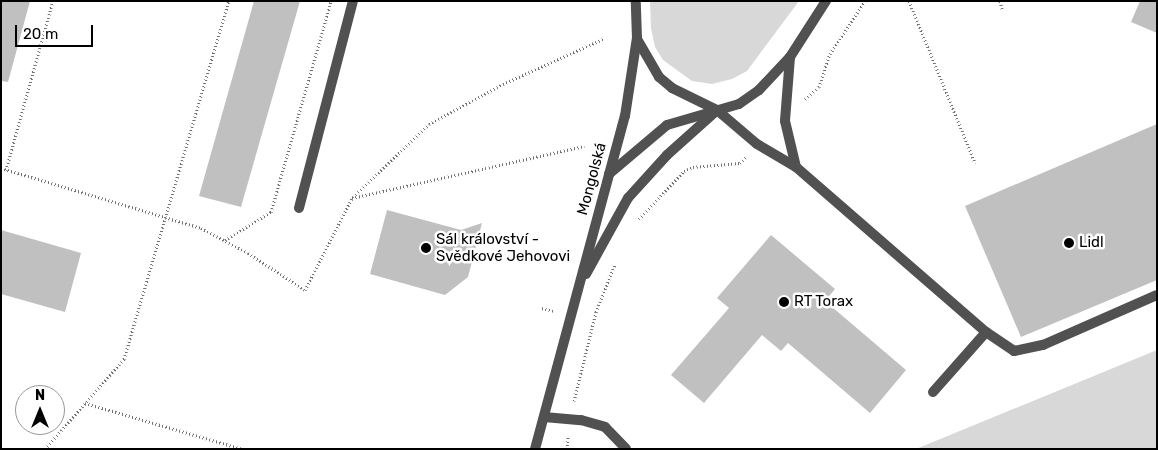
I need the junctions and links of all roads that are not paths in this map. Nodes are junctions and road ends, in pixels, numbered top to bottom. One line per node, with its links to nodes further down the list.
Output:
1 (353, 1): 9 (street)
2 (636, 1): 4 (street, Mongolská)
3 (826, 1): 5 (street)
4 (637, 38): 6 (street); 8 (street, Mongolská)
5 (790, 57): 6 (street); 7 (street)
6 (717, 110): 7 (street); 8 (street); 10 (street)
7 (796, 167): 12 (street)
8 (608, 174): 10 (street, Mongolská)
9 (299, 208)
10 (577, 293): 14 (street, Mongolská)
11 (1157, 295): 12 (street)
12 (986, 332): 13 (street)
13 (933, 392)
14 (544, 417): 15 (street, Mongolská); 16 (street)
15 (535, 449)
16 (626, 449)

